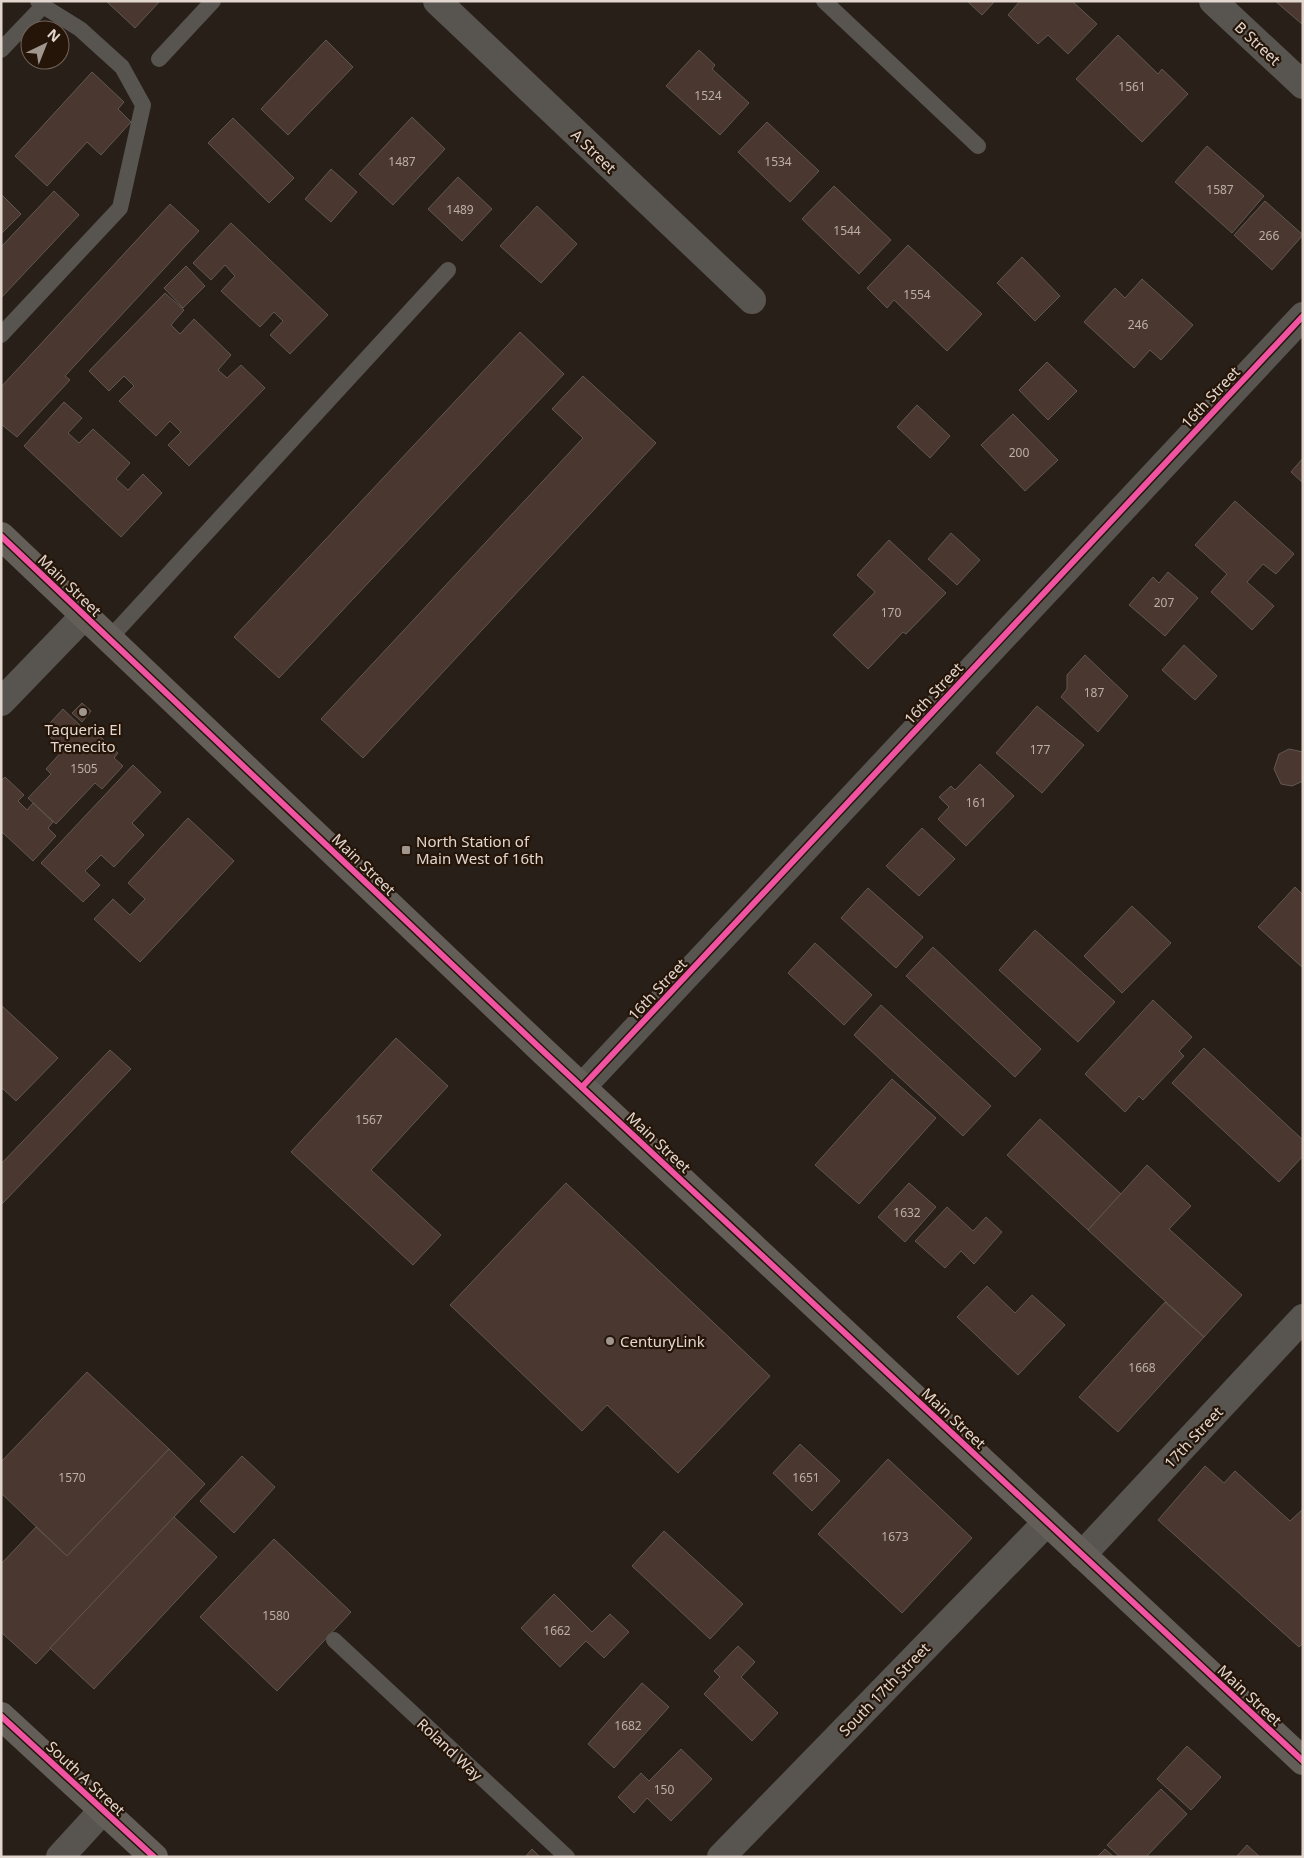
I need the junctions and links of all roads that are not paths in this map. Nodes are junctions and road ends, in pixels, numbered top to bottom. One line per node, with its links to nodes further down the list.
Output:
1 (213, 1): 7 (lane)
2 (437, 1): 11 (street, A Street)
3 (824, 1): 9 (lane)
4 (1213, 1): 8 (street, B Street)
5 (40, 4): 6 (lane); 13 (lane)
6 (1, 50)
7 (159, 59)
8 (1303, 85)
9 (978, 146)
10 (448, 270): 16 (lane)
11 (752, 300)
12 (1303, 316): 18 (street, 16th Street)
13 (1, 334)
14 (1, 536): 15 (main road, Main Street)
15 (84, 616): 16 (main road, Main Street); 17 (street)
16 (109, 639): 18 (main road, Main Street)
17 (1, 702)
18 (582, 1087): 20 (main road, Main Street)
19 (1303, 1318): 21 (street, 17th Street)
20 (1047, 1522): 21 (main road, Main Street); 29 (street, South 17th Street)
21 (1082, 1555): 24 (main road, Main Street)
22 (334, 1640): 28 (lane, Roland Way)
23 (1, 1716): 25 (main road, South A Street)
24 (1303, 1761)
25 (103, 1810): 26 (street); 27 (main road, South A Street)
26 (60, 1857)
27 (154, 1857)
28 (567, 1857)
29 (721, 1857)

